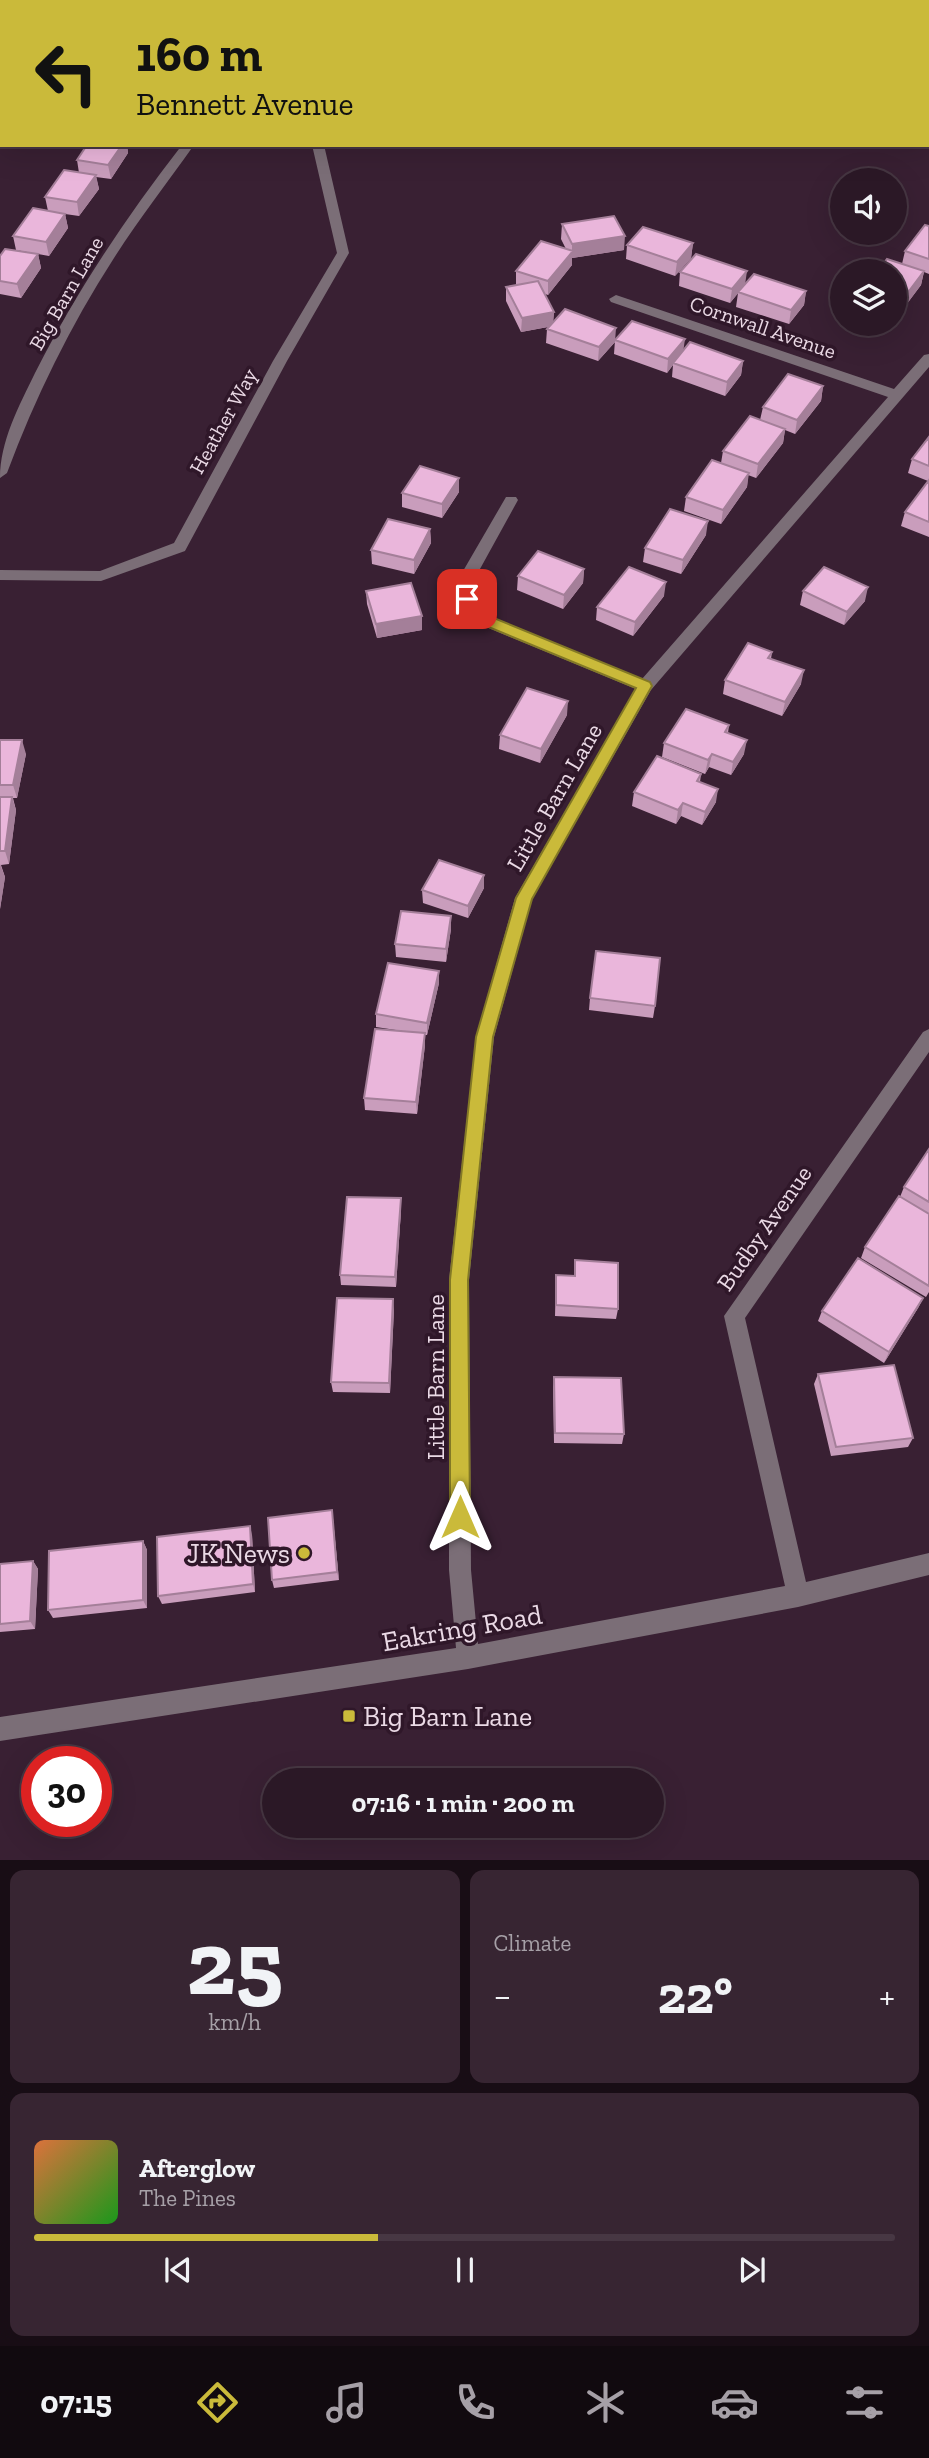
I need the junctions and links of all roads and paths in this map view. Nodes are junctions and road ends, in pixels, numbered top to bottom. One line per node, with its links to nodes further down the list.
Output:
1 (186, 147): 6 (street, Big Barn Lane)
2 (318, 147): 8 (street, Heather Way)
3 (616, 299): 5 (street, Cornwall Avenue)
4 (929, 358): 5 (street, Little Barn Lane)
5 (897, 395): 9 (street, Little Barn Lane)
6 (0, 473)
7 (511, 500): 9 (street)
8 (0, 575)
9 (645, 686): 13 (street, Little Barn Lane)
10 (929, 1037): 12 (street, Budby Avenue)
11 (929, 1564): 12 (street, Eakring Road)
12 (799, 1596): 13 (street, Eakring Road)
13 (468, 1658): 14 (street, Eakring Road)
14 (0, 1730)

